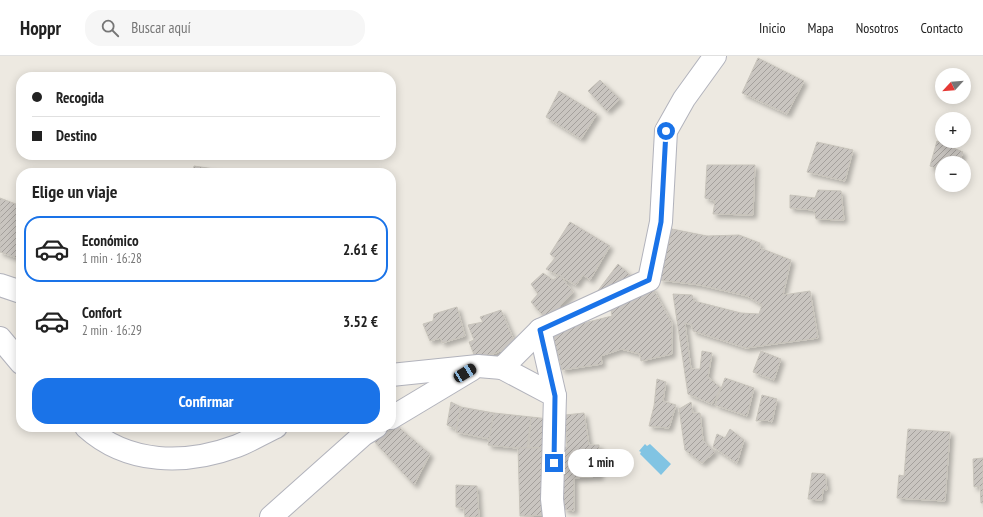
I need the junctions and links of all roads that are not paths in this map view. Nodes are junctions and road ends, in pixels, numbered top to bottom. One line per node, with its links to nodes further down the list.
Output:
1 (715, 56): 4 (street)
2 (0, 284): 3 (street)
3 (16, 290)
4 (540, 330): 8 (street); 10 (street)
5 (0, 338): 6 (street)
6 (16, 357)
7 (478, 366): 8 (street); 9 (street); 11 (street)
8 (502, 368): 10 (street)
9 (396, 374)
10 (555, 396): 16 (street)
11 (396, 415)
12 (92, 432): 13 (street)
13 (266, 432)
14 (368, 432): 15 (street)
15 (271, 517)
16 (554, 517)

